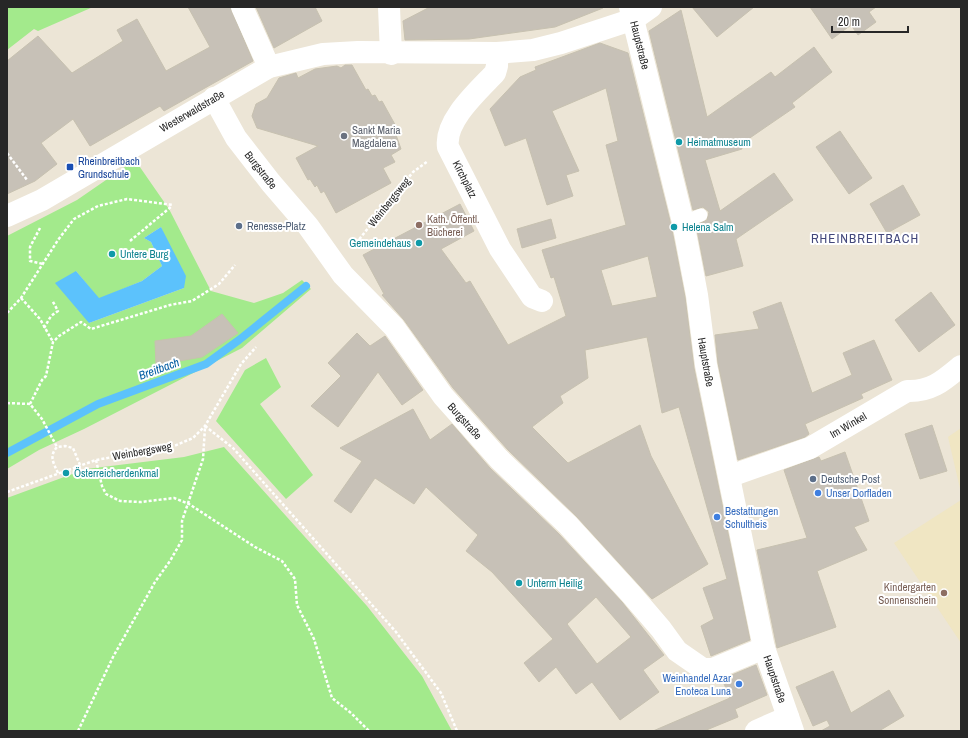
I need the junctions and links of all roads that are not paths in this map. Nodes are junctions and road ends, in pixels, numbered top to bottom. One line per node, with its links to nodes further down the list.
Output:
1 (242, 7): 6 (street)
2 (389, 7): 5 (street)
3 (638, 11): 4 (street); 11 (street, Hauptstraße)
4 (497, 53): 5 (street); 9 (street, Kirchplatz)
5 (391, 54): 6 (street, Westerwaldstraße)
6 (269, 67): 7 (street, Westerwaldstraße)
7 (214, 98): 8 (street, Westerwaldstraße); 12 (street, Burgstraße)
8 (7, 216)
9 (542, 301)
10 (961, 366): 11 (street, Im Winkel)
11 (730, 476): 12 (street, Hauptstraße)
12 (764, 648): 13 (street, Hauptstraße)
13 (790, 724): 14 (street, Hauptstraße)
14 (756, 731)

